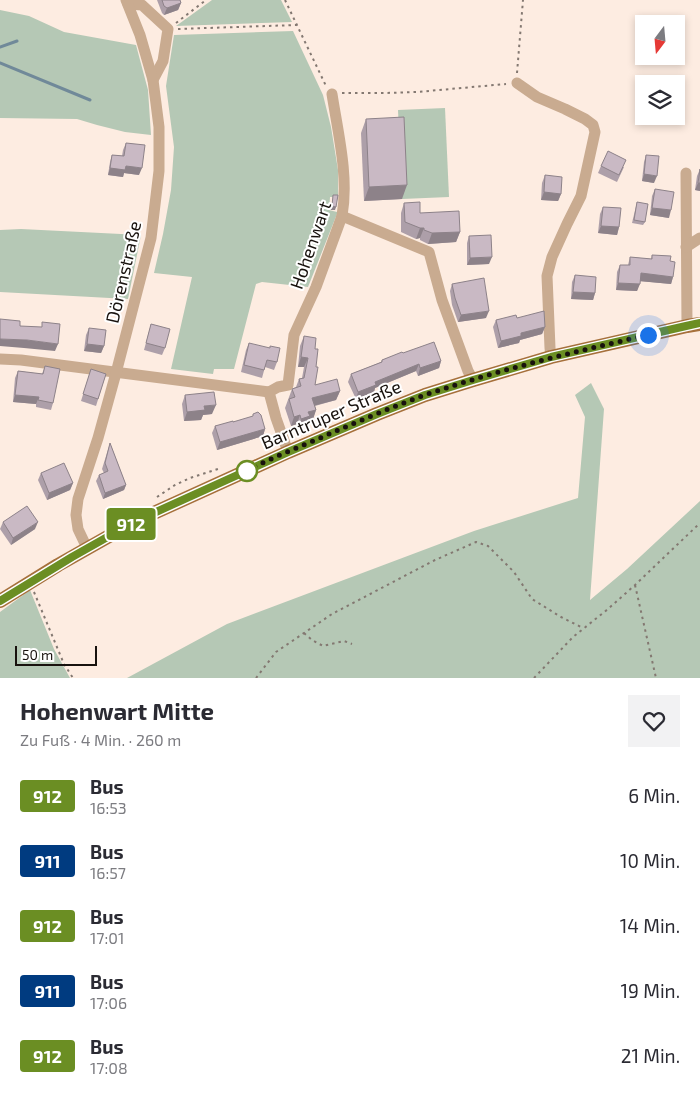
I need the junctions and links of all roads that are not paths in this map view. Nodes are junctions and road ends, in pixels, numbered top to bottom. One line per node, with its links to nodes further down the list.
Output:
1 (127, 2): 2 (street, Dörenstraße); 2 (street)
2 (153, 80): 12 (street, Dörenstraße)
3 (517, 83): 10 (street)
4 (332, 94): 6 (street, Hohenwart)
5 (686, 173): 8 (street)
6 (342, 216): 13 (street); 14 (street, Hohenwart)
7 (700, 238): 8 (street)
8 (686, 247): 9 (street)
9 (693, 325): 10 (main road, Barntruper Straße)
10 (551, 357): 13 (main road, Barntruper Straße)
11 (0, 359): 12 (street)
12 (116, 373): 14 (street); 16 (street, Dörenstraße)
13 (473, 380): 15 (main road, Barntruper Straße)
14 (269, 392): 15 (street)
15 (288, 452): 16 (main road, Barntruper Straße)
16 (87, 548): 17 (main road, Barntruper Straße)
17 (0, 600)

